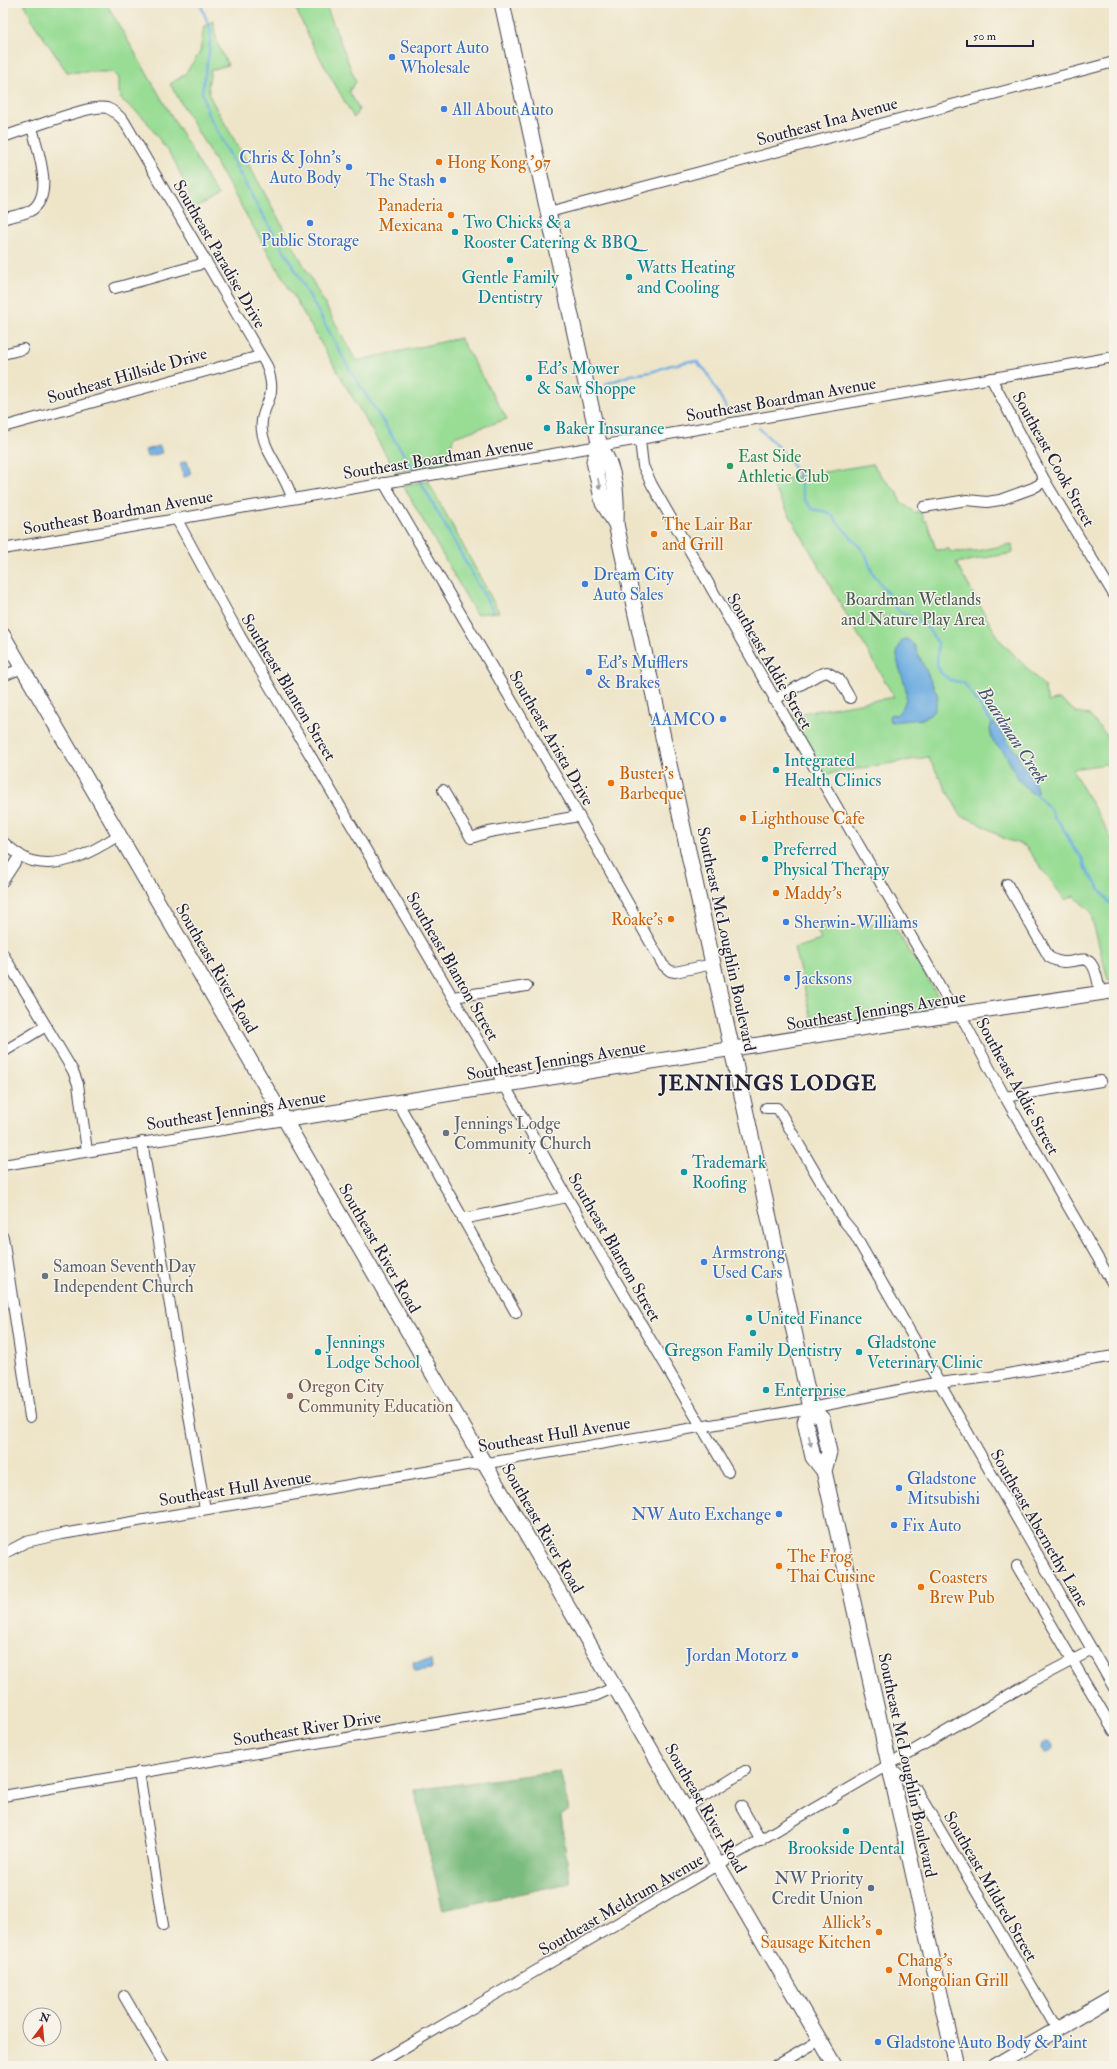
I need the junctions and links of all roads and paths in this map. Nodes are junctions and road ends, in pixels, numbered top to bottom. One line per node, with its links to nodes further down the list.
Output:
1 (502, 3): 5 (main road, Southeast McLoughlin Boulevard)
2 (1114, 62): 5 (street, Southeast Ina Avenue)
3 (32, 127): 4 (street, Southeast Paradise Drive); 6 (street); 7 (street, Southeast Paradise Drive)
4 (3, 137)
5 (548, 212): 16 (main road, Southeast McLoughlin Boulevard)
6 (3, 219)
7 (205, 261): 8 (street); 11 (street, Southeast Paradise Drive)
8 (115, 288)
9 (23, 349): 10 (street)
10 (3, 354)
11 (260, 356): 14 (street, Southeast Hillside Drive); 19 (street, Southeast Paradise Drive)
12 (1114, 357): 13 (street, Southeast Boardman Avenue)
13 (991, 378): 15 (street, Southeast Boardman Avenue); 17 (street, Southeast Cook Street)
14 (3, 427)
15 (640, 440): 16 (street, Southeast Boardman Avenue); 28 (street, Southeast Addie Street)
16 (600, 447): 18 (street, Southeast Boardman Avenue); 37 (main road, Southeast McLoughlin Boulevard)
17 (1045, 481): 20 (street); 23 (street, Southeast Cook Street)
18 (384, 483): 19 (street, Southeast Boardman Avenue); 30 (street, Southeast Arista Drive)
19 (292, 498): 21 (street, Southeast Boardman Avenue)
20 (924, 507)
21 (176, 518): 22 (street, Southeast Boardman Avenue); 41 (street, Southeast Blanton Street)
22 (3, 549)
23 (1114, 595)
24 (3, 635): 25 (street, Southeast River Road)
25 (22, 668): 26 (street); 31 (street, Southeast River Road)
26 (3, 676)
27 (850, 698): 28 (street)
28 (774, 700): 42 (street, Southeast Addie Street)
29 (443, 790): 30 (street)
30 (579, 816): 37 (street, Southeast Arista Drive)
31 (119, 835): 33 (street); 51 (street, Southeast River Road)
32 (3, 842): 33 (street)
33 (20, 855): 34 (street)
34 (3, 881)
35 (1007, 884): 40 (street)
36 (3, 954): 43 (street)
37 (713, 964): 44 (main road, Southeast McLoughlin Boulevard)
38 (526, 986): 41 (street)
39 (1114, 991): 40 (street, Southeast Jennings Avenue)
40 (1100, 993): 42 (street, Southeast Jennings Avenue)
41 (452, 997): 47 (street, Southeast Blanton Street)
42 (958, 1015): 44 (street, Southeast Jennings Avenue); 48 (street, Southeast Addie Street)
43 (46, 1026): 45 (street); 53 (street)
44 (732, 1050): 47 (street, Southeast Jennings Avenue); 62 (main road, Southeast McLoughlin Boulevard)
45 (3, 1052)
46 (1101, 1081): 48 (street)
47 (505, 1086): 49 (street, Southeast Jennings Avenue); 55 (street, Southeast Blanton Street)
48 (1005, 1097): 58 (street, Southeast Addie Street)
49 (398, 1103): 51 (street, Southeast Jennings Avenue); 56 (street)
50 (766, 1108): 61 (street, Southeast Abernethy Lane)
51 (285, 1120): 52 (street, Southeast Jennings Avenue); 65 (street, Southeast River Road)
52 (142, 1142): 53 (street, Southeast Jennings Avenue); 67 (street)
53 (87, 1151): 54 (street, Southeast Jennings Avenue)
54 (3, 1165)
55 (567, 1197): 56 (street); 64 (street, Southeast Blanton Street)
56 (463, 1218): 59 (street)
57 (3, 1237): 63 (street)
58 (1114, 1286)
59 (516, 1313)
60 (1114, 1356): 61 (street, Southeast Hull Avenue)
61 (941, 1383): 62 (street, Southeast Hull Avenue); 70 (street, Southeast Abernethy Lane)
62 (811, 1408): 64 (street, Southeast Hull Avenue); 75 (main road, Southeast McLoughlin Boulevard)
63 (30, 1417)
64 (701, 1426): 65 (street, Southeast Hull Avenue); 66 (street, Southeast Blanton Street)
65 (484, 1463): 67 (street, Southeast Hull Avenue); 72 (street, Southeast River Road)
66 (728, 1472)
67 (205, 1509): 68 (street, Southeast Hull Avenue)
68 (3, 1554)
69 (1017, 1566): 71 (street)
70 (1092, 1650): 71 (street, Southeast Meldrum Avenue); 73 (street, Southeast Abernethy Lane)
71 (1072, 1660): 74 (street); 75 (street, Southeast Meldrum Avenue)
72 (615, 1687): 77 (street, Southeast River Drive); 80 (street, Southeast River Road)
73 (1114, 1688)
74 (1114, 1731)
75 (889, 1766): 81 (street, Southeast Meldrum Avenue); 86 (street, Southeast Mildred Street); 92 (main road, Southeast McLoughlin Boulevard)
76 (745, 1771): 80 (street)
77 (139, 1772): 78 (street, Southeast River Drive); 83 (street)
78 (3, 1796)
79 (741, 1806): 81 (street)
80 (685, 1808): 82 (street, Southeast River Road)
81 (761, 1841): 82 (street, Southeast Meldrum Avenue)
82 (719, 1866): 87 (street, Southeast River Road); 89 (street, Southeast Meldrum Avenue)
83 (163, 1925)
84 (124, 1996): 88 (street)
85 (1114, 1996): 86 (street)
86 (1057, 2029): 93 (street)
87 (820, 2040): 90 (street); 91 (street, Southeast River Road)
88 (165, 2066)
89 (373, 2066)
90 (776, 2066)
91 (835, 2066)
92 (956, 2066)
93 (994, 2066)

